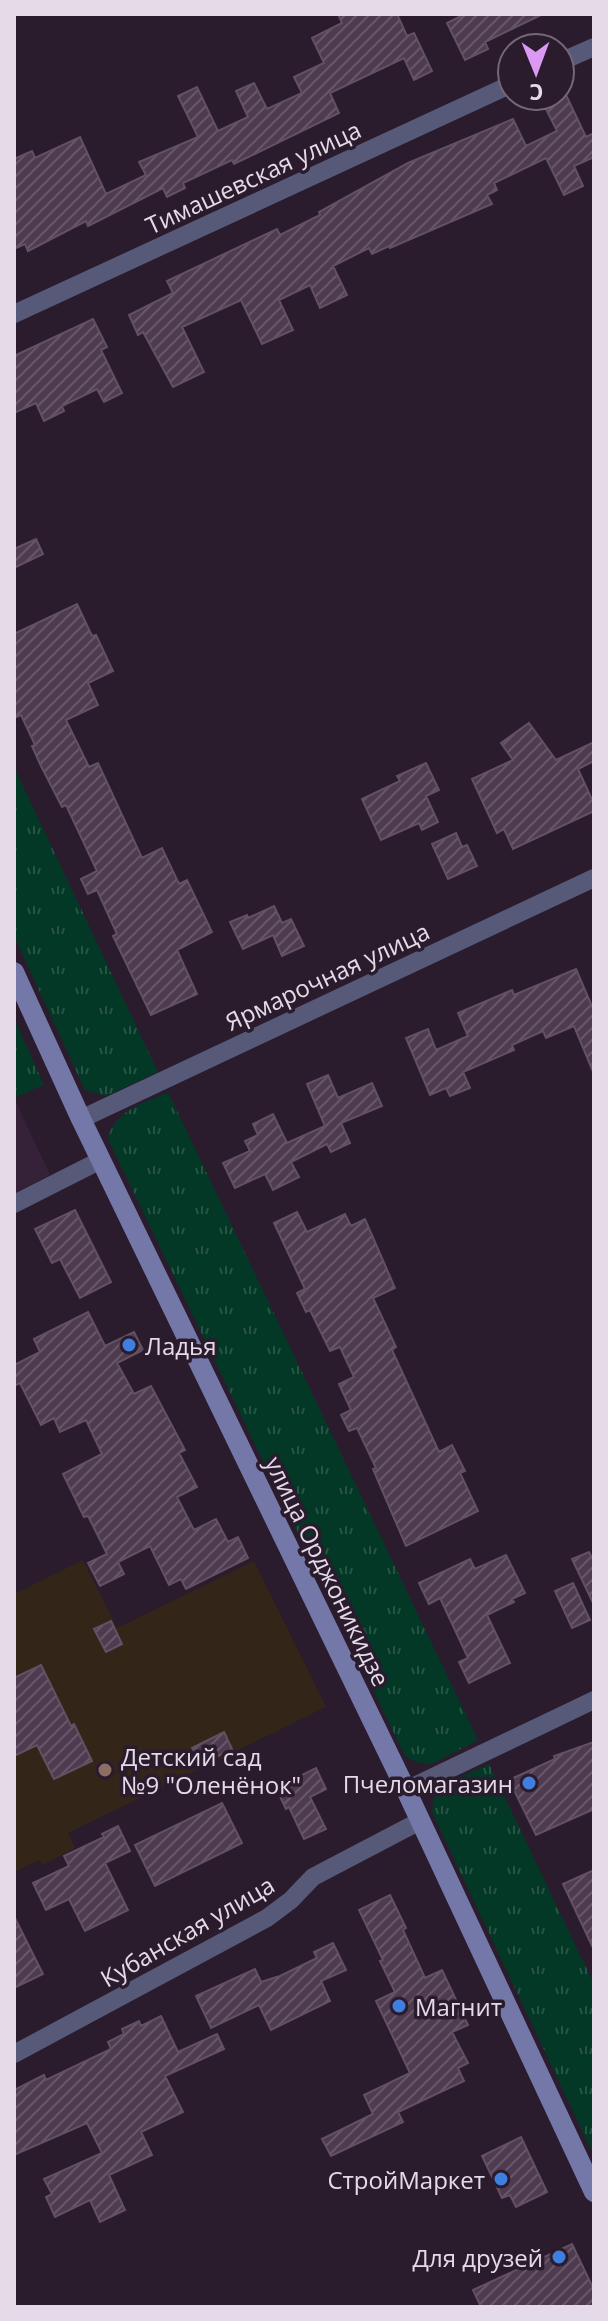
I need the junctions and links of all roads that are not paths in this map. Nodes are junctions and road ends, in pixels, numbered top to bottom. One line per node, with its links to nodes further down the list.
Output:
1 (496, 91): 2 (street, Тимашевская улица)
2 (14, 314)
3 (594, 878): 5 (street, Ярмарочная улица)
4 (14, 972): 5 (main road, улица Орджоникидзе)
5 (81, 1119): 6 (main road, улица Орджоникидзе)
6 (101, 1160): 7 (street); 9 (main road, улица Орджоникидзе)
7 (14, 1204)
8 (594, 1700): 9 (street)
9 (406, 1790): 10 (main road, улица Орджоникидзе)
10 (420, 1821): 11 (street, Кубанская улица); 12 (main road, улица Орджоникидзе)
11 (14, 2054)
12 (594, 2192)

